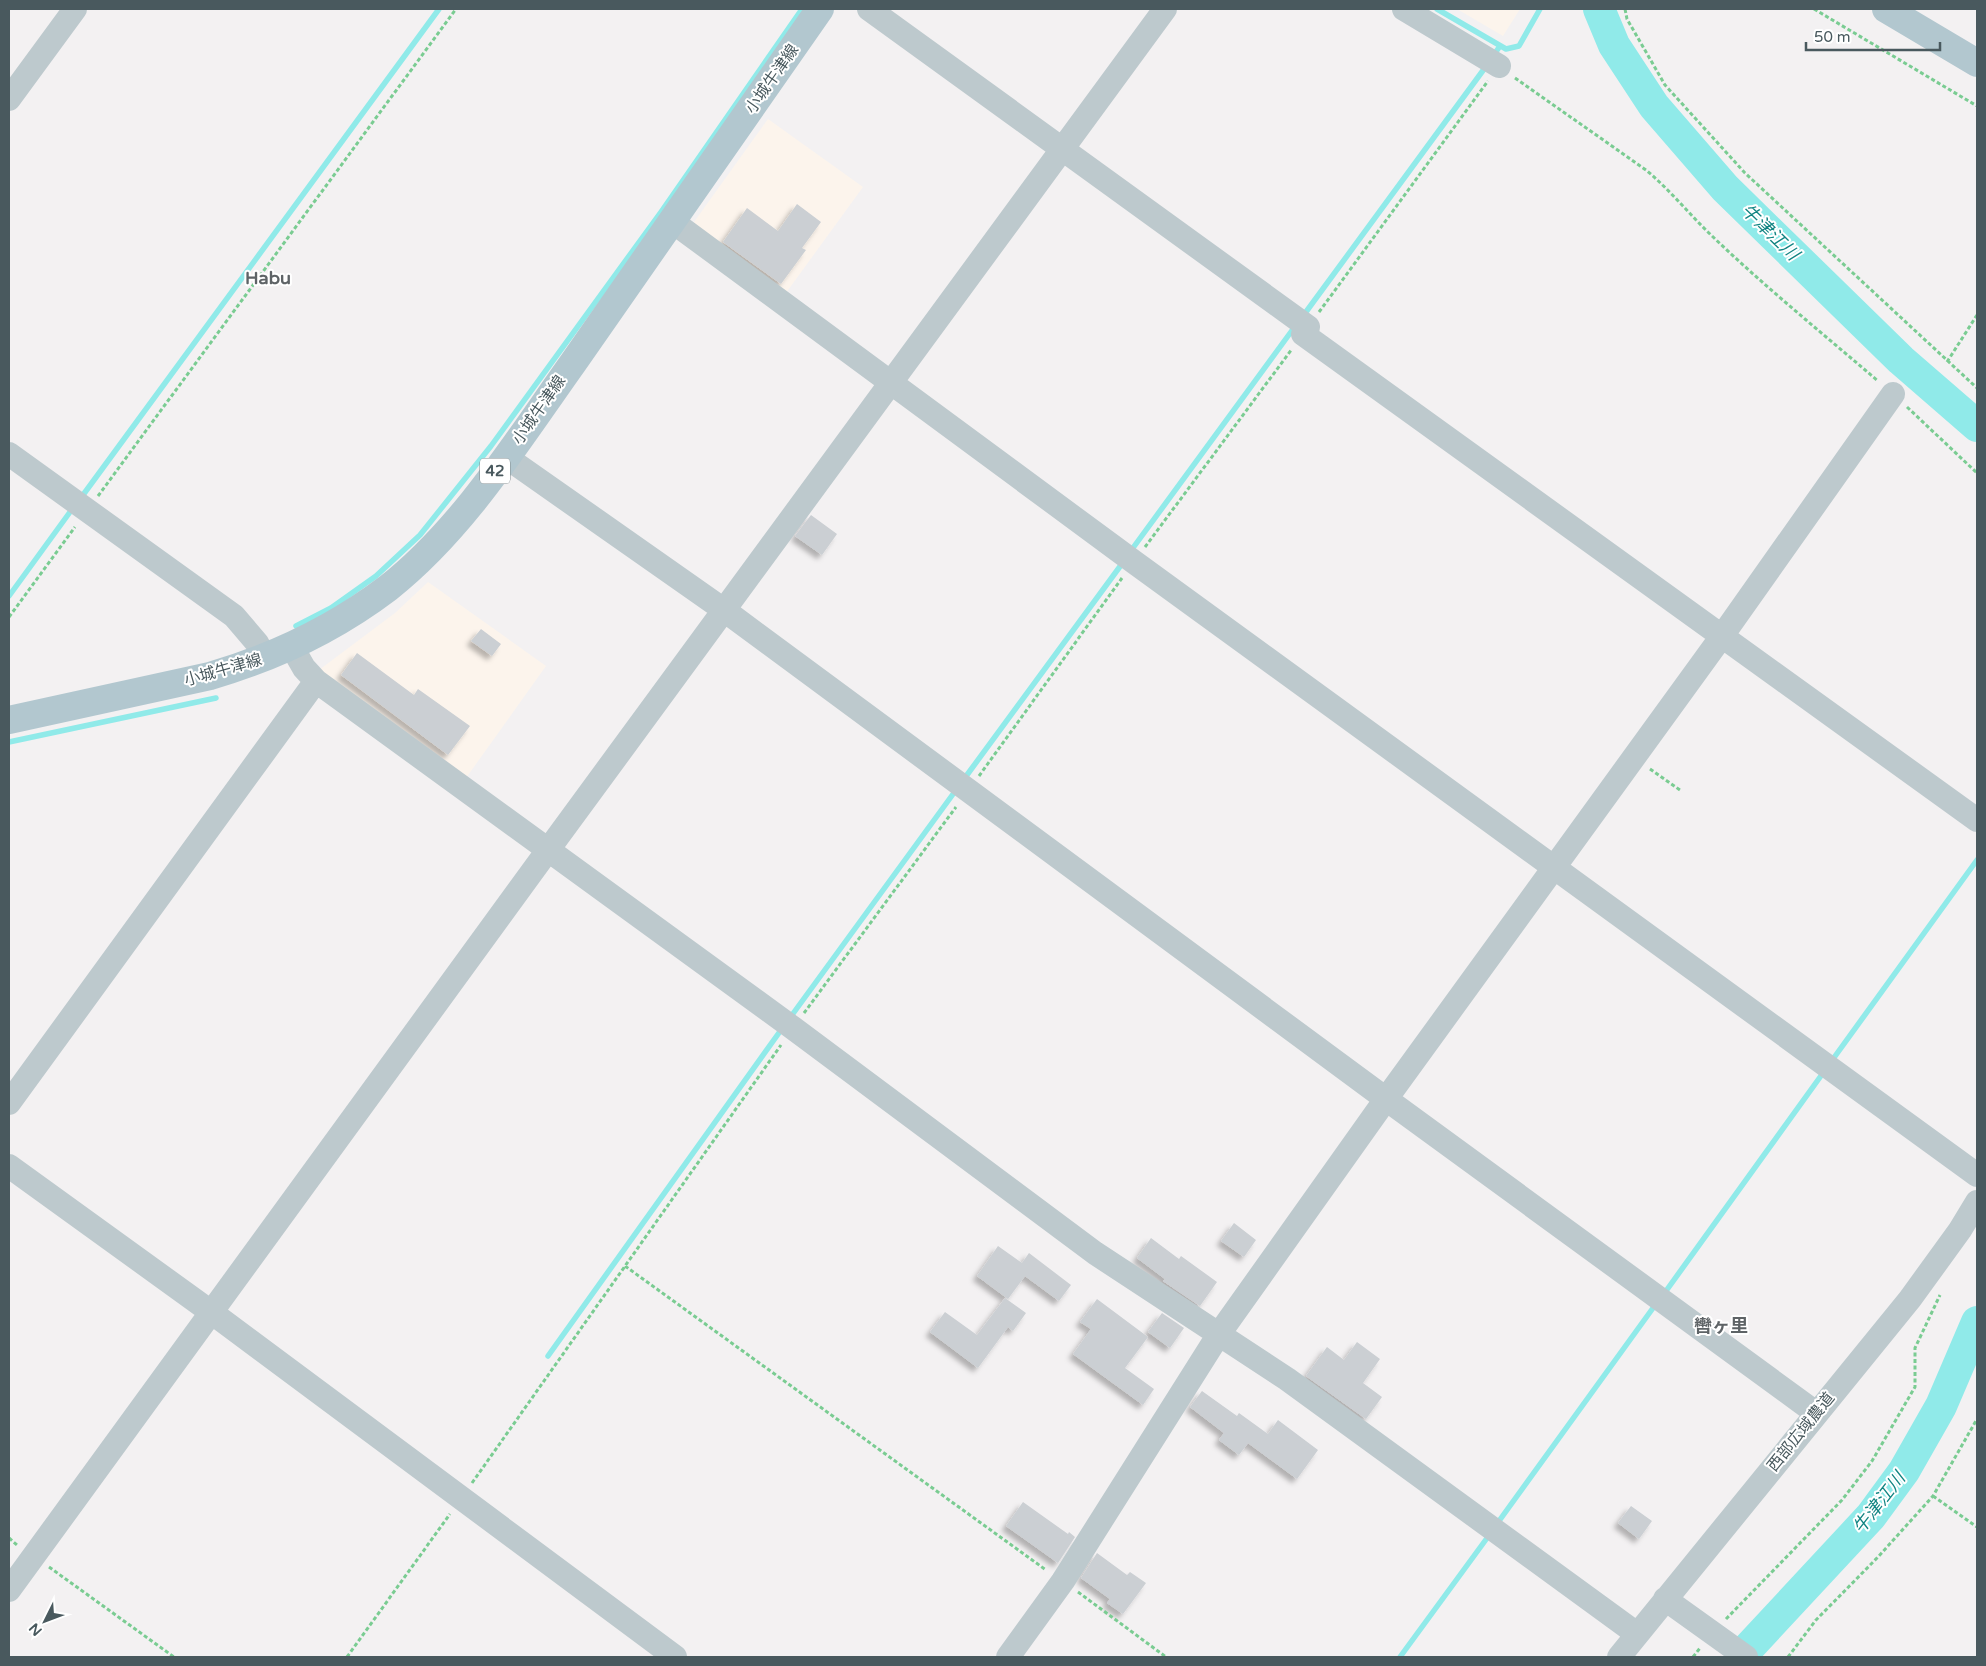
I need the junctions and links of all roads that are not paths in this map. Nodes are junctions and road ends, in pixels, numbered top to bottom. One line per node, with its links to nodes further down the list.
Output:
1 (76, 9): 9 (street)
2 (820, 9): 11 (main road, 小城牛津線 / 42)
3 (869, 9): 10 (street)
4 (1165, 9): 10 (street)
5 (1404, 9): 7 (street)
6 (1886, 9): 8 (main road)
7 (1491, 61)
8 (1977, 63)
9 (9, 99)
10 (1062, 149): 12 (street); 17 (street)
11 (673, 222): 12 (street); 15 (main road, 小城牛津線 / 42)
12 (892, 381): 16 (street); 24 (street)
13 (1893, 394): 17 (street)
14 (9, 454): 19 (street)
15 (506, 457): 16 (street); 18 (main road, 小城牛津線 / 42)
16 (724, 610): 23 (street); 25 (street)
17 (1722, 636): 22 (street); 24 (street)
18 (292, 647): 19 (main road, 小城牛津線 / 42); 20 (street)
19 (265, 658): 21 (main road, 小城牛津線 / 42)
20 (316, 681): 23 (street); 26 (street)
21 (9, 720)
22 (1977, 820)
23 (548, 850): 30 (street); 31 (street)
24 (1554, 868): 25 (street); 28 (street)
25 (1386, 1098): 31 (street); 32 (street)
26 (9, 1103)
27 (9, 1166): 30 (street)
28 (1977, 1175)
29 (1977, 1202): 32 (street, 西部広域農道)
30 (211, 1312): 33 (street); 36 (street)
31 (1219, 1334): 35 (street); 37 (street)
32 (1816, 1413): 34 (street, 西部広域農道)
33 (9, 1590)
34 (1666, 1599): 35 (street, 西部広域農道); 39 (street)
35 (1637, 1634): 38 (street, 西部広域農道)
36 (675, 1657)
37 (1008, 1657)
38 (1619, 1657)
39 (1746, 1657)

